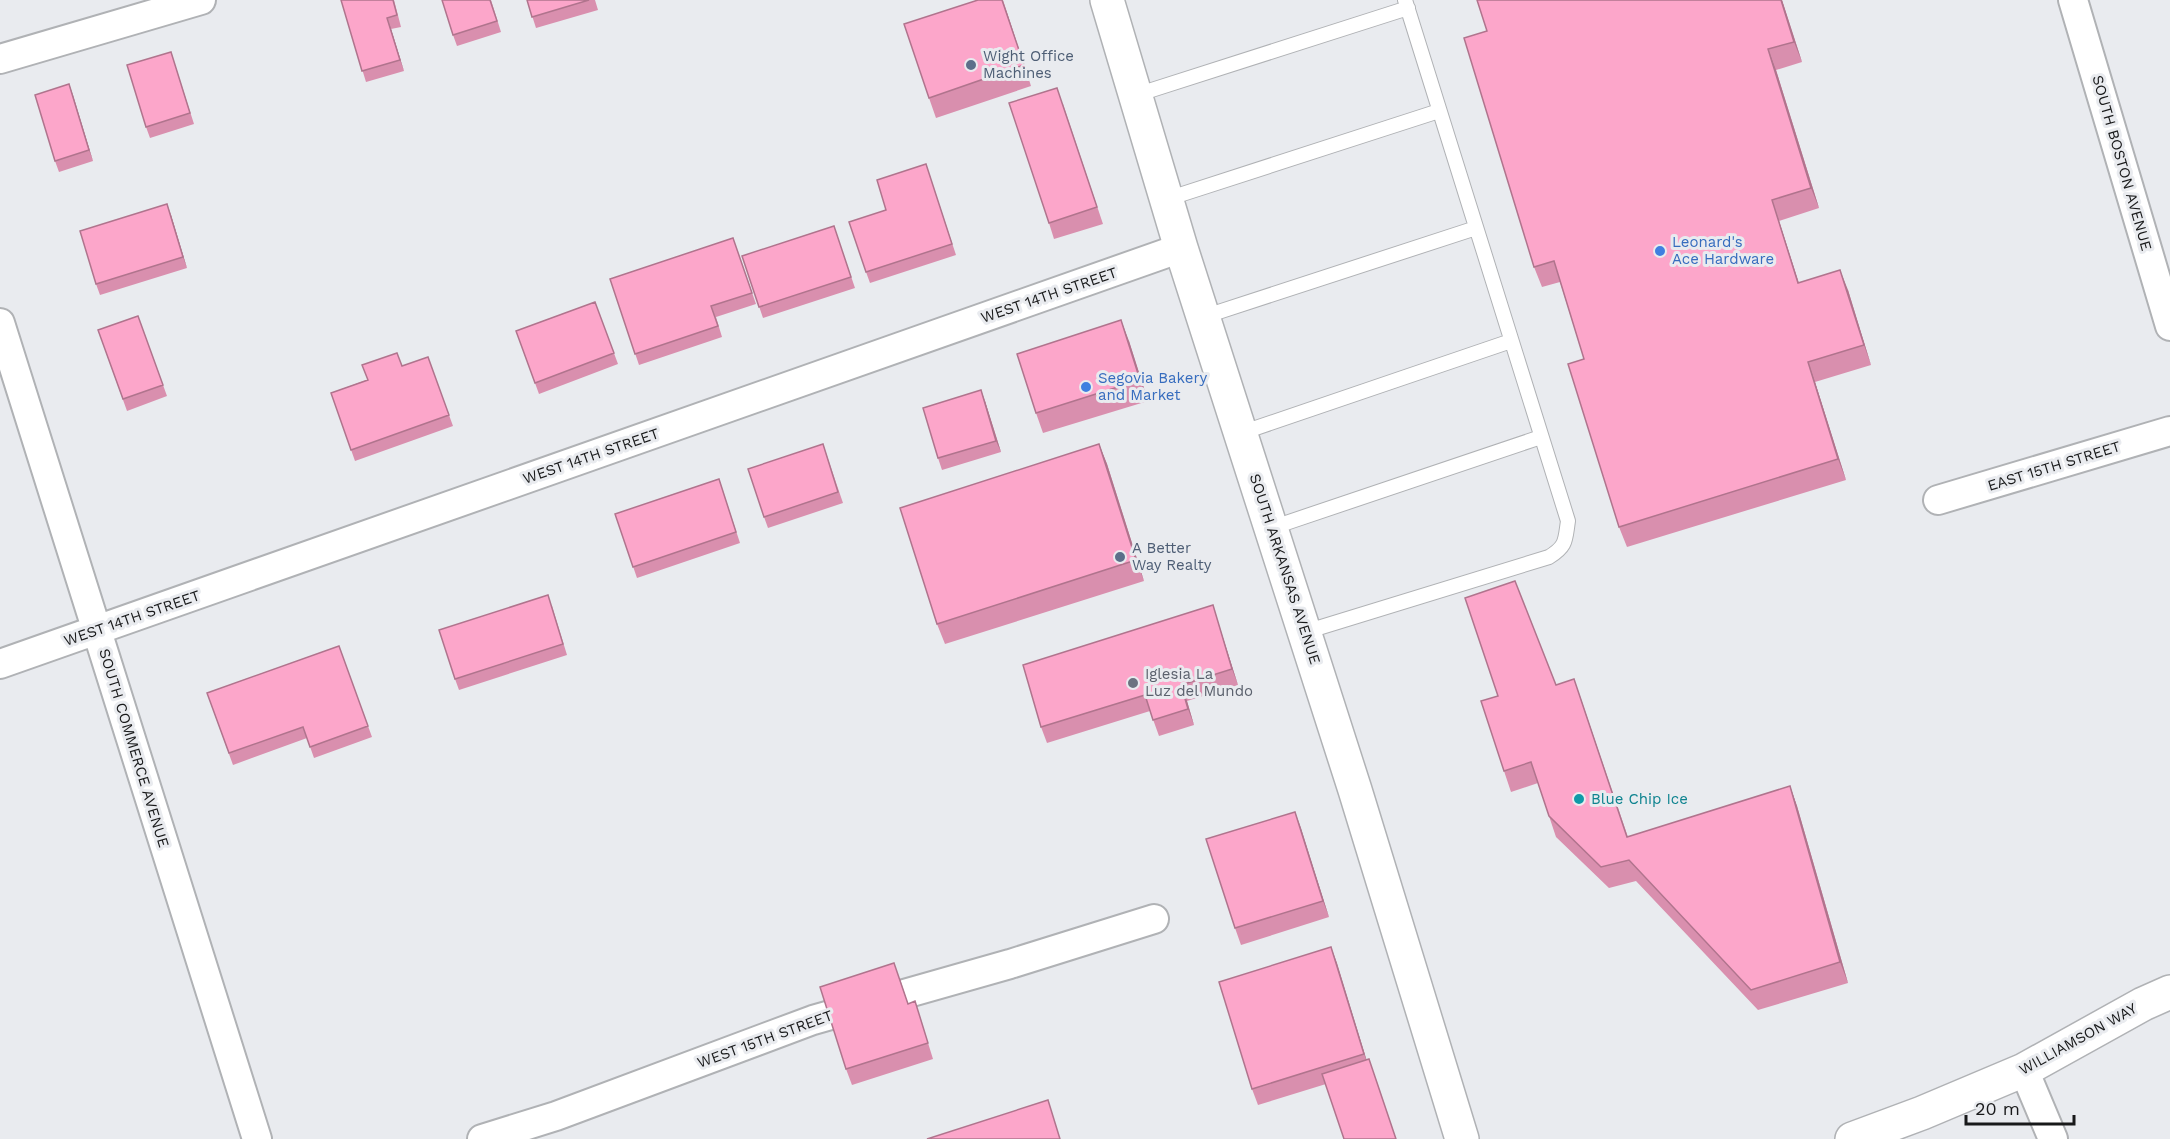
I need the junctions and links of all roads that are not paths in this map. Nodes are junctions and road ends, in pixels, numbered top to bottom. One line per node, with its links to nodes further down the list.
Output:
1 (201, 0): 5 (street)
2 (1107, 0): 6 (main road, SOUTH ARKANSAS AVENUE)
3 (2073, 0): 13 (street, SOUTH BOSTON AVENUE)
4 (1407, 4): 6 (lane); 7 (lane)
5 (0, 59)
6 (1135, 95): 8 (main road, SOUTH ARKANSAS AVENUE)
7 (1439, 111): 8 (lane); 9 (lane)
8 (1167, 199): 10 (main road, SOUTH ARKANSAS AVENUE)
9 (1476, 228): 11 (lane); 14 (lane)
10 (1181, 248): 11 (main road, SOUTH ARKANSAS AVENUE); 20 (street, WEST 14TH STREET)
11 (1203, 317): 16 (main road, SOUTH ARKANSAS AVENUE)
12 (0, 323): 20 (street, SOUTH COMMERCE AVENUE)
13 (2170, 326)
14 (1511, 341): 16 (lane); 17 (lane)
15 (2170, 431): 18 (street, EAST 15TH STREET)
16 (1241, 433): 19 (main road, SOUTH ARKANSAS AVENUE)
17 (1541, 437): 19 (lane); 21 (lane)
18 (1938, 500)
19 (1271, 528): 21 (main road, SOUTH ARKANSAS AVENUE)
20 (97, 631): 22 (street, WEST 14TH STREET); 26 (street, SOUTH COMMERCE AVENUE)
21 (1305, 632): 28 (main road, SOUTH ARKANSAS AVENUE)
22 (0, 664)
23 (1154, 919): 27 (street, WEST 15TH STREET)
24 (2170, 992): 25 (main road, WILLIAMSON WAY)
25 (2024, 1070): 29 (main road, WILLIAMSON WAY); 30 (street)
26 (257, 1139)
27 (482, 1139)
28 (1462, 1139)
29 (1852, 1139)
30 (2053, 1139)

